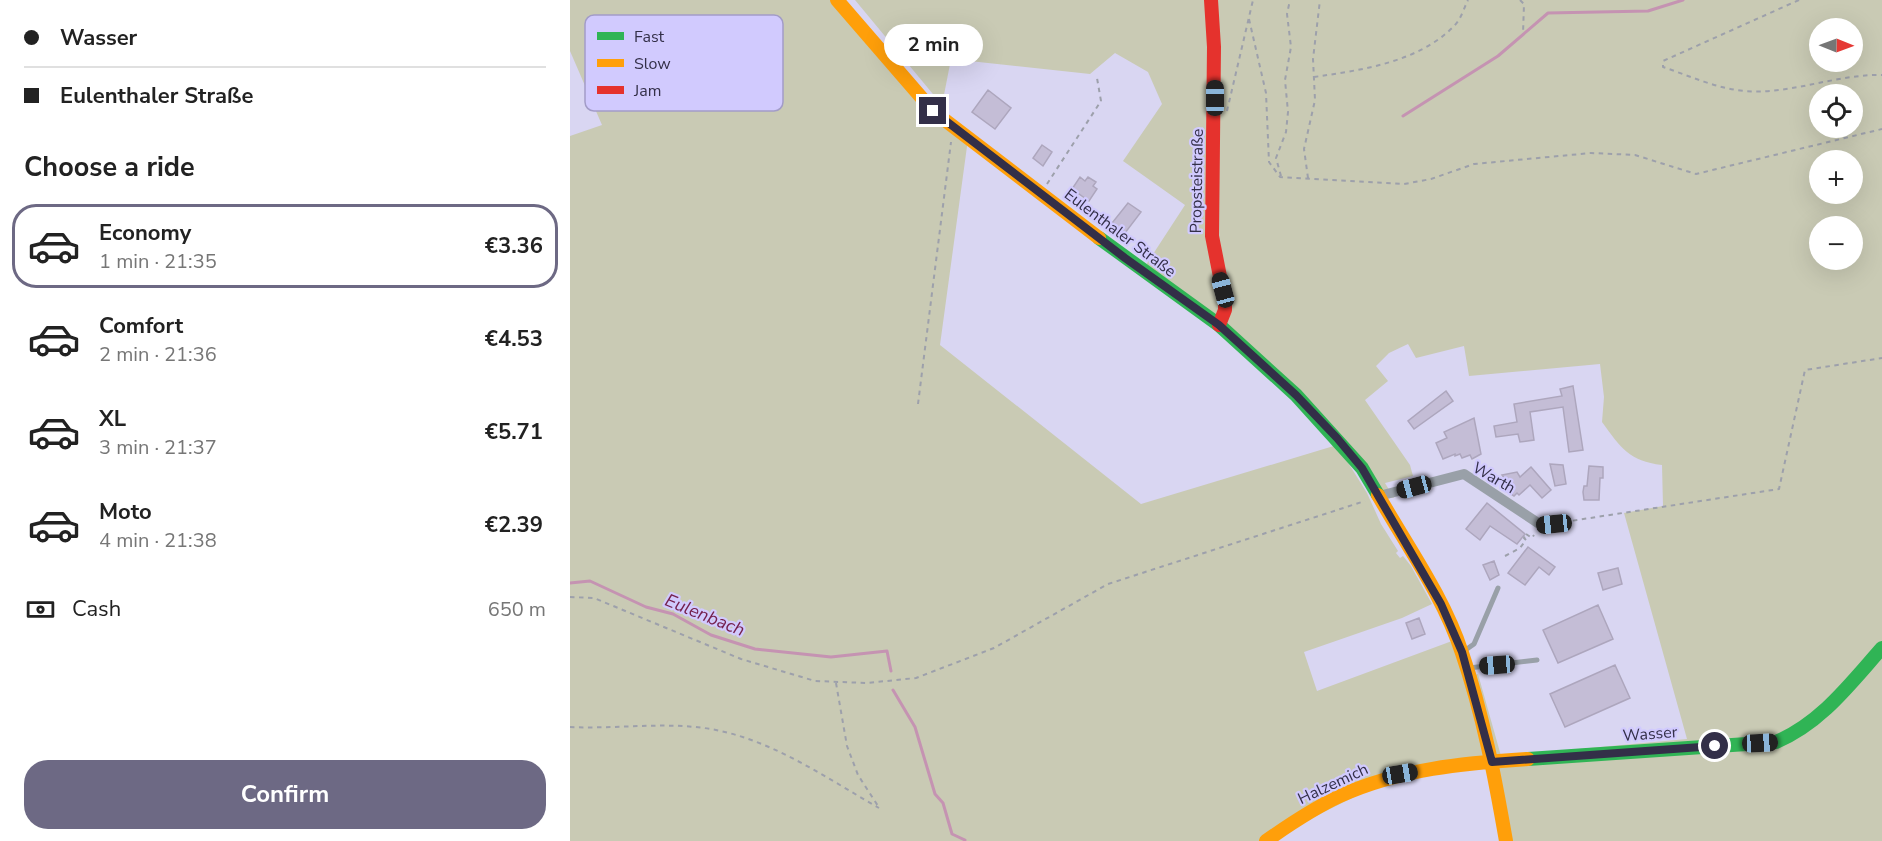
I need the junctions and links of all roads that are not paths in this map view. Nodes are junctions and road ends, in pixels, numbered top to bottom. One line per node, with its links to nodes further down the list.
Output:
1 (837, 0): 3 (street, Eulenthaler Straße)
2 (1211, 0): 3 (street, Propsteistraße)
3 (1219, 325): 4 (street, Eulenthaler Straße)
4 (1379, 496): 5 (street, Warth); 8 (street, Eulenthaler Straße)
5 (1554, 524)
6 (1498, 588): 8 (lane)
7 (1882, 648): 11 (street, Wasser)
8 (1462, 652): 10 (street, Eulenthaler Straße)
9 (1537, 660): 10 (lane)
10 (1467, 668): 11 (street, Eulenthaler Straße)
11 (1492, 762): 12 (street, Halzemich); 13 (street, Eulenthaler Straße)
12 (1266, 841)
13 (1506, 841)

